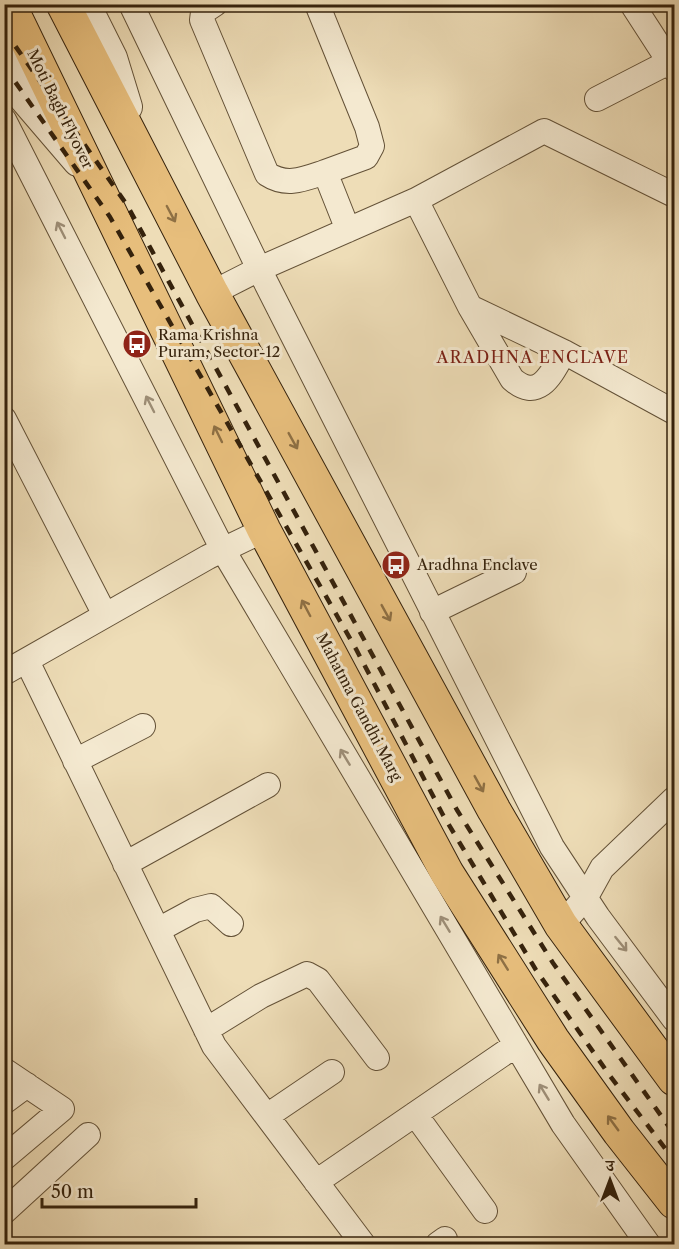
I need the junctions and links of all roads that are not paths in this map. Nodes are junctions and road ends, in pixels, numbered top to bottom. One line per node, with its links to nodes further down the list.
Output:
1 (63, 4): 13 (main road)
2 (85, 4): 13 (street)
3 (131, 4): 19 (street)
4 (215, 4): 14 (street)
5 (317, 4): 14 (street)
6 (632, 4): 9 (street)
7 (15, 16): 15 (main road, Moti Bagh Flyover)
8 (4, 59): 11 (street)
9 (672, 65): 10 (street)
10 (597, 99)
11 (14, 101): 15 (street)
12 (4, 120): 26 (street, one-way to 12)
13 (143, 162): 20 (main road, one-way to 20)
14 (325, 172): 18 (street)
15 (95, 182): 25 (main road, Mahatma Gandhi Marg, one-way to 15)
16 (675, 195): 17 (street)
17 (416, 200): 18 (street); 21 (street)
18 (348, 230): 19 (street)
19 (258, 270): 20 (street); 28 (street)
20 (212, 293): 39 (main road, one-way to 39)
21 (470, 307): 22 (street); 22 (street)
22 (564, 352): 23 (street)
23 (675, 412)
24 (4, 419): 29 (street)
25 (264, 530): 26 (street); 55 (main road, Mahatma Gandhi Marg, one-way to 25)
26 (223, 550): 29 (street); 43 (street, one-way to 26)
27 (514, 572): 28 (street)
28 (432, 612): 37 (street)
29 (105, 615): 30 (street)
30 (27, 661): 31 (street); 33 (street)
31 (4, 673)
32 (143, 726): 33 (street)
33 (75, 761): 36 (street)
34 (268, 785): 36 (street)
35 (675, 799): 37 (street)
36 (125, 864): 40 (street)
37 (586, 897): 39 (street); 41 (street, one-way to 41)
38 (231, 924): 40 (street)
39 (561, 925): 47 (main road)
40 (158, 930): 42 (street)
41 (675, 1019)
42 (206, 1030): 44 (street); 51 (street)
43 (516, 1045): 50 (street); 59 (street, one-way to 43)
44 (377, 1058)
45 (4, 1070): 48 (street)
46 (332, 1072): 51 (street)
47 (675, 1079)
48 (27, 1085): 49 (street); 53 (street)
49 (4, 1102)
50 (416, 1114): 54 (street); 56 (street)
51 (267, 1116): 54 (street)
52 (88, 1135): 57 (street)
53 (4, 1158)
54 (316, 1182): 58 (street)
55 (675, 1202)
56 (485, 1211)
57 (4, 1212)
58 (363, 1245)
59 (648, 1245)

